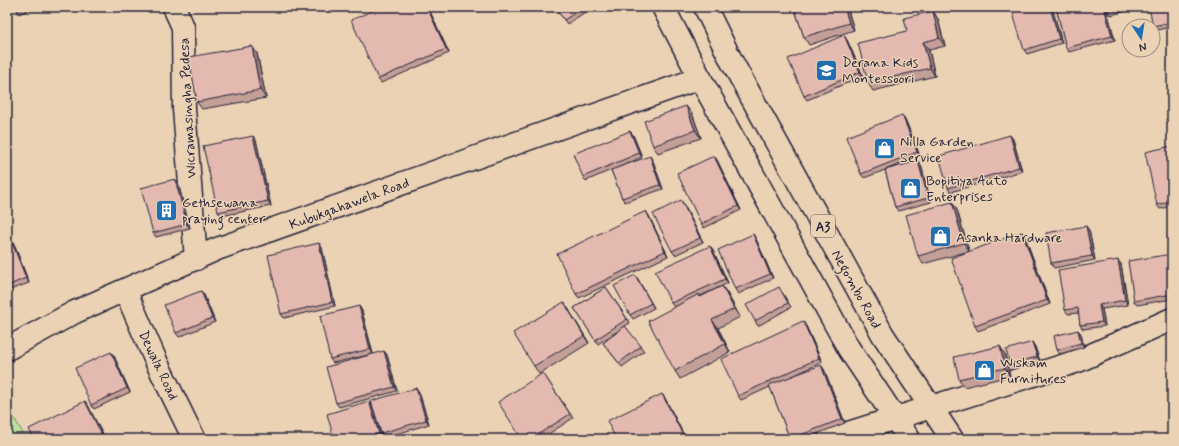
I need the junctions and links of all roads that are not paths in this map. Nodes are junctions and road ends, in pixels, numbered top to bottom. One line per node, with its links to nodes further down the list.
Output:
1 (174, 7): 5 (main road, Wicramasingha Pedesa)
2 (663, 7): 4 (main road, A3)
3 (705, 7): 9 (main road, Negombo Road / A3)
4 (700, 78): 5 (main road, Kubukgahawela Road); 10 (main road, A3)
5 (196, 259): 6 (main road, Kubukgahawela Road)
6 (125, 290): 8 (main road, Kubukgahawela Road); 11 (main road, Dewala Road)
7 (1172, 319): 9 (main road)
8 (7, 350)
9 (930, 408): 10 (main road); 14 (main road, Negombo Road / A3)
10 (894, 418): 12 (main road); 13 (main road, A3)
11 (194, 439)
12 (829, 439)
13 (908, 439)
14 (952, 439)

